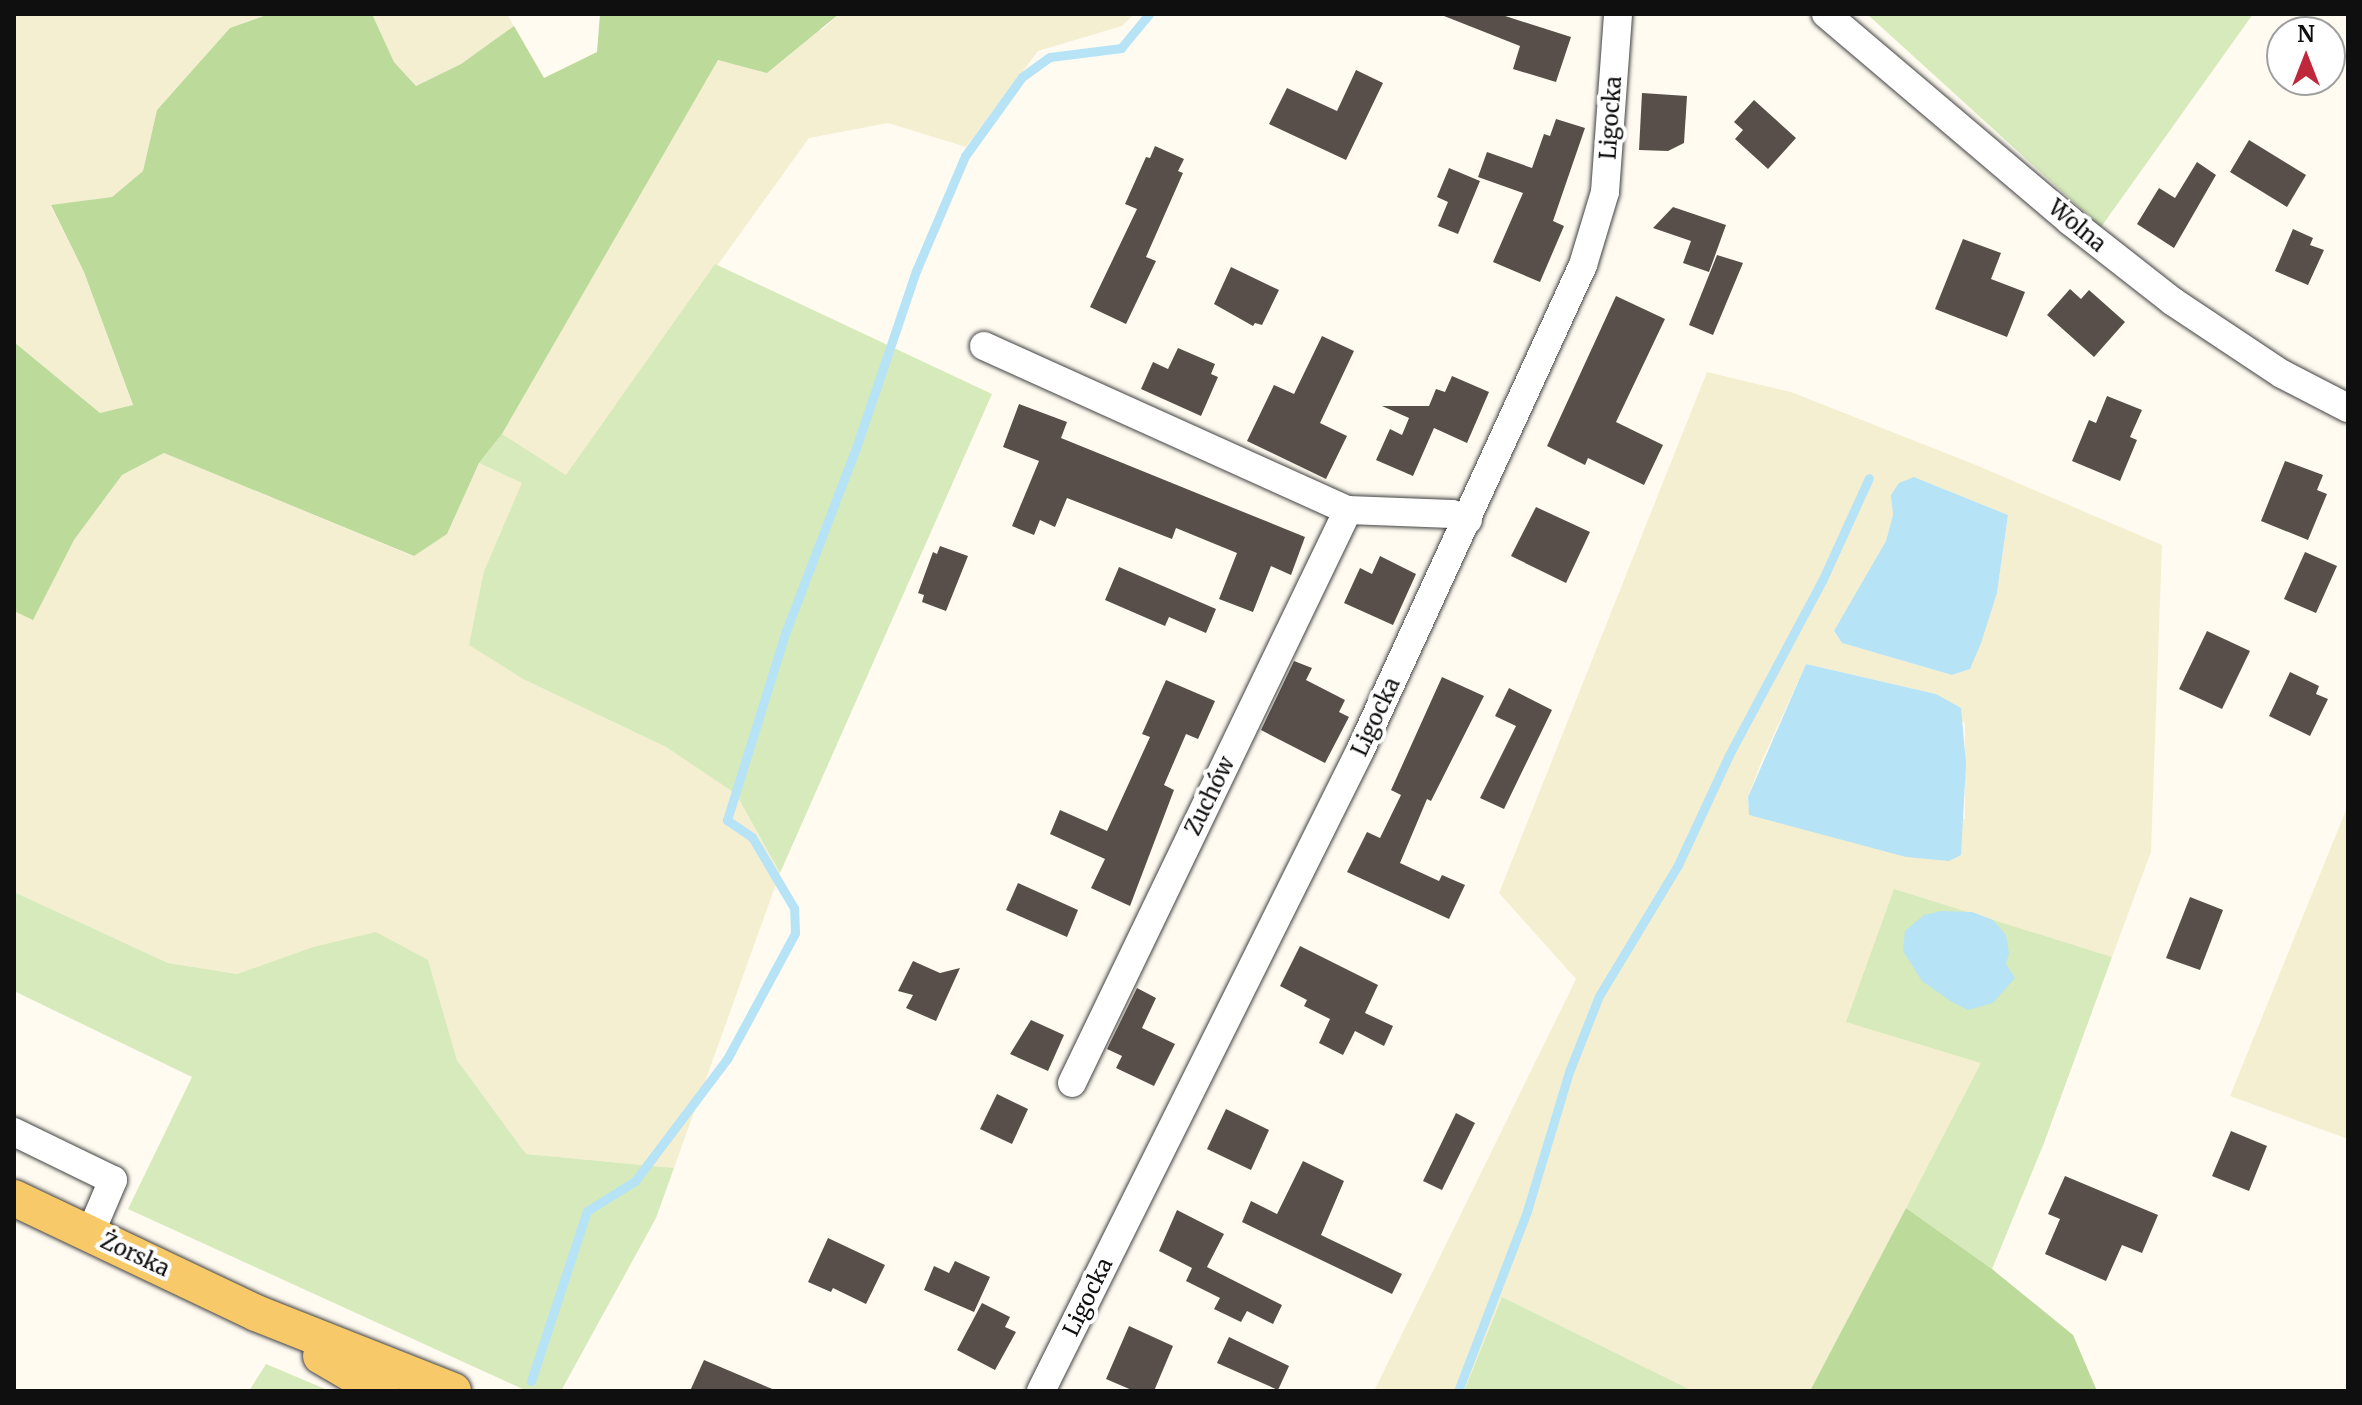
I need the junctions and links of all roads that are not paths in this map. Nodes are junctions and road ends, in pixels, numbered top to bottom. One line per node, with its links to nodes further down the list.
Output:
1 (1618, 14): 6 (street, Ligocka)
2 (1826, 14): 4 (street, Wolna)
3 (984, 346): 5 (street)
4 (2348, 408)
5 (1348, 510): 6 (street); 7 (street, Zuchów)
6 (1468, 520): 14 (street, Ligocka)
7 (1072, 1083)
8 (14, 1132): 10 (street)
9 (14, 1198): 10 (main road, Żorska)
10 (90, 1234): 11 (main road, Żorska)
11 (256, 1313): 12 (main road, Żorska); 13 (main road, Żorska)
12 (381, 1391)
13 (453, 1391)
14 (1041, 1391)

